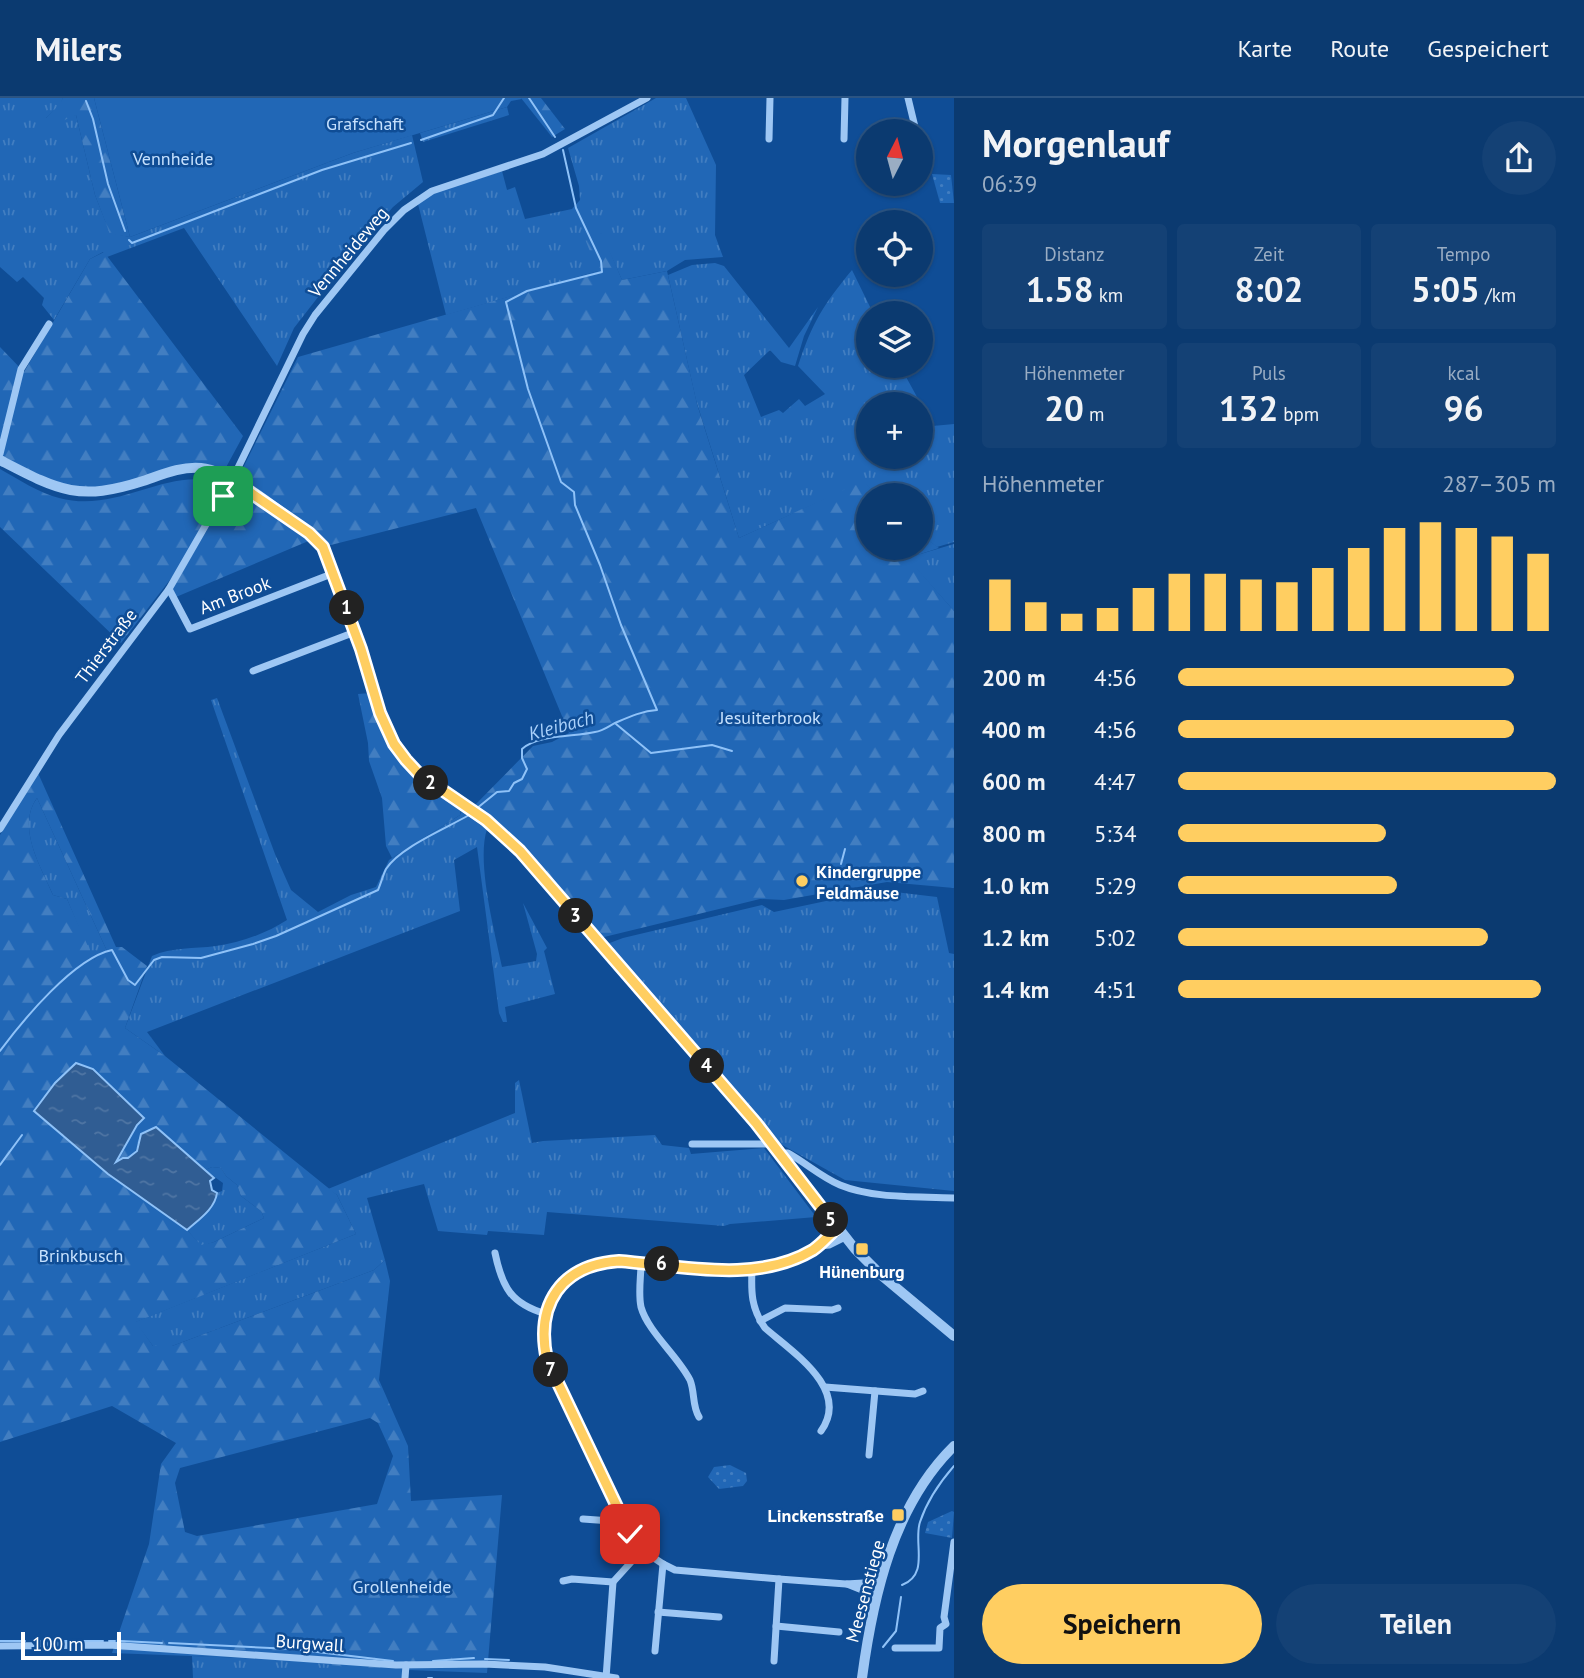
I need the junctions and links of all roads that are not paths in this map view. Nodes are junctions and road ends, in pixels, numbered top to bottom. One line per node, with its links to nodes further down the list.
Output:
1 (647, 98): 11 (street, Vennheideweg)
2 (770, 98): 6 (street)
3 (845, 98): 7 (street)
4 (908, 98): 5 (street)
5 (913, 119)
6 (769, 139)
7 (844, 139)
8 (49, 324): 9 (street)
9 (0, 454)
10 (0, 460): 11 (street)
11 (232, 480): 12 (street); 13 (street, Thierstraße)
12 (334, 573): 13 (street, Am Brook); 14 (street)
13 (169, 589): 16 (street, Thierstraße)
14 (355, 632): 15 (street); 18 (street)
15 (253, 671)
16 (0, 829)
17 (692, 1144): 18 (street)
18 (773, 1144): 19 (street)
19 (781, 1153): 20 (street); 21 (street)
20 (954, 1198)
21 (837, 1228): 22 (street); 23 (street)
22 (845, 1237): 23 (street); 30 (street)
23 (820, 1246): 26 (street)
24 (495, 1253): 28 (street)
25 (641, 1262): 26 (street); 28 (street); 34 (street)
26 (752, 1269): 29 (street)
27 (838, 1308): 29 (street)
28 (546, 1314): 38 (street)
29 (760, 1321): 31 (street)
30 (954, 1336)
31 (825, 1387): 32 (street); 35 (street)
32 (875, 1391): 33 (street); 37 (street)
33 (923, 1391)
34 (699, 1417)
35 (821, 1431)
36 (954, 1446): 46 (street, Meesenstiege)
37 (869, 1455)
38 (622, 1518): 39 (street); 41 (street)
39 (583, 1519)
40 (954, 1542): 51 (street)
41 (642, 1550): 42 (street); 45 (street)
42 (663, 1564): 43 (street); 49 (street)
43 (779, 1579): 47 (street); 52 (street)
44 (563, 1581): 45 (street)
45 (612, 1582): 59 (street)
46 (881, 1582): 47 (street); 48 (street, Meesenstiege)
47 (846, 1584): 48 (street)
48 (877, 1596): 62 (street, Meesenstiege)
49 (658, 1612): 50 (street); 56 (street)
50 (719, 1617)
51 (950, 1625): 55 (street)
52 (776, 1626): 53 (street); 57 (street)
53 (839, 1632)
54 (0, 1646): 58 (street, Burgwall)
55 (895, 1648)
56 (655, 1651)
57 (774, 1661)
58 (406, 1665): 59 (street, Burgwall); 60 (street)
59 (606, 1677): 61 (street, Burgwall)
60 (405, 1678)
61 (616, 1678)
62 (862, 1678)

